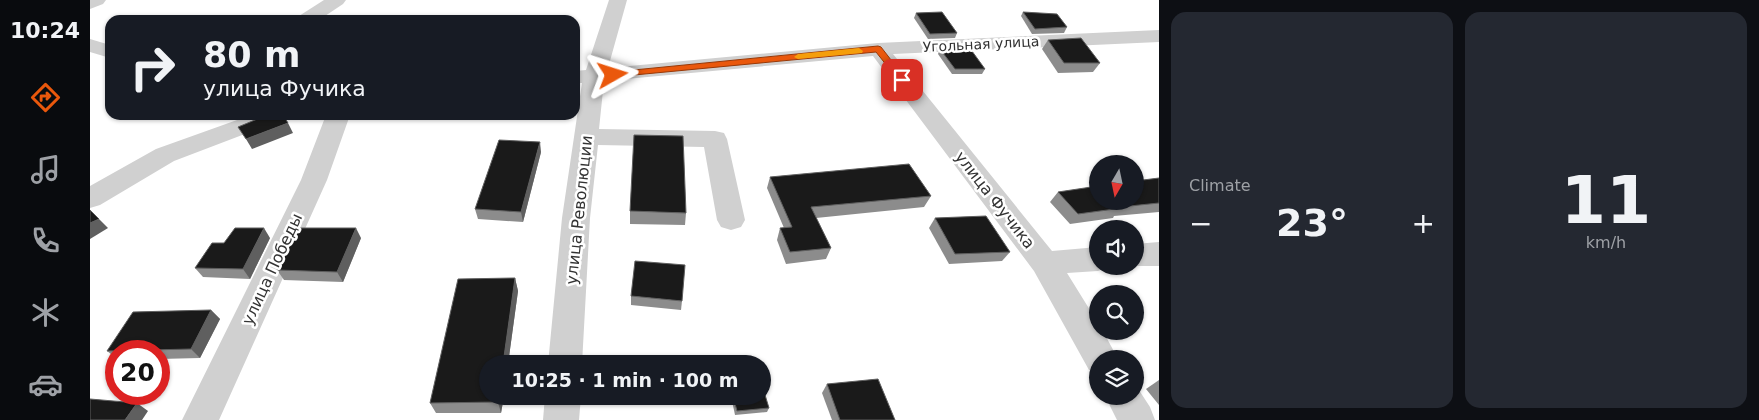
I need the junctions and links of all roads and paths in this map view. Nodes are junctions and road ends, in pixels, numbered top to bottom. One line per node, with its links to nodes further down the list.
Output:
1 (97, 0): 4 (street)
2 (337, 0): 5 (street)
3 (618, 0): 10 (street, улица Революции)
4 (90, 3)
5 (314, 15)
6 (1159, 36): 8 (street, Угольная улица)
7 (90, 45): 9 (street)
8 (878, 49): 10 (street, Угольная улица); 19 (street, улица Фучика)
9 (105, 50)
10 (584, 77): 21 (street, улица Революции)
11 (260, 120): 14 (street)
12 (336, 120): 24 (street, улица Победы)
13 (594, 137): 15 (street)
14 (90, 198)
15 (731, 220)
16 (1159, 254): 17 (street)
17 (1144, 255)
18 (1089, 260): 19 (street)
19 (1045, 264): 20 (street, улица Фучика)
20 (1096, 350)
21 (566, 355)
22 (562, 405): 25 (street)
23 (1128, 405): 26 (street)
24 (200, 420)
25 (561, 420)
26 (1137, 420)

